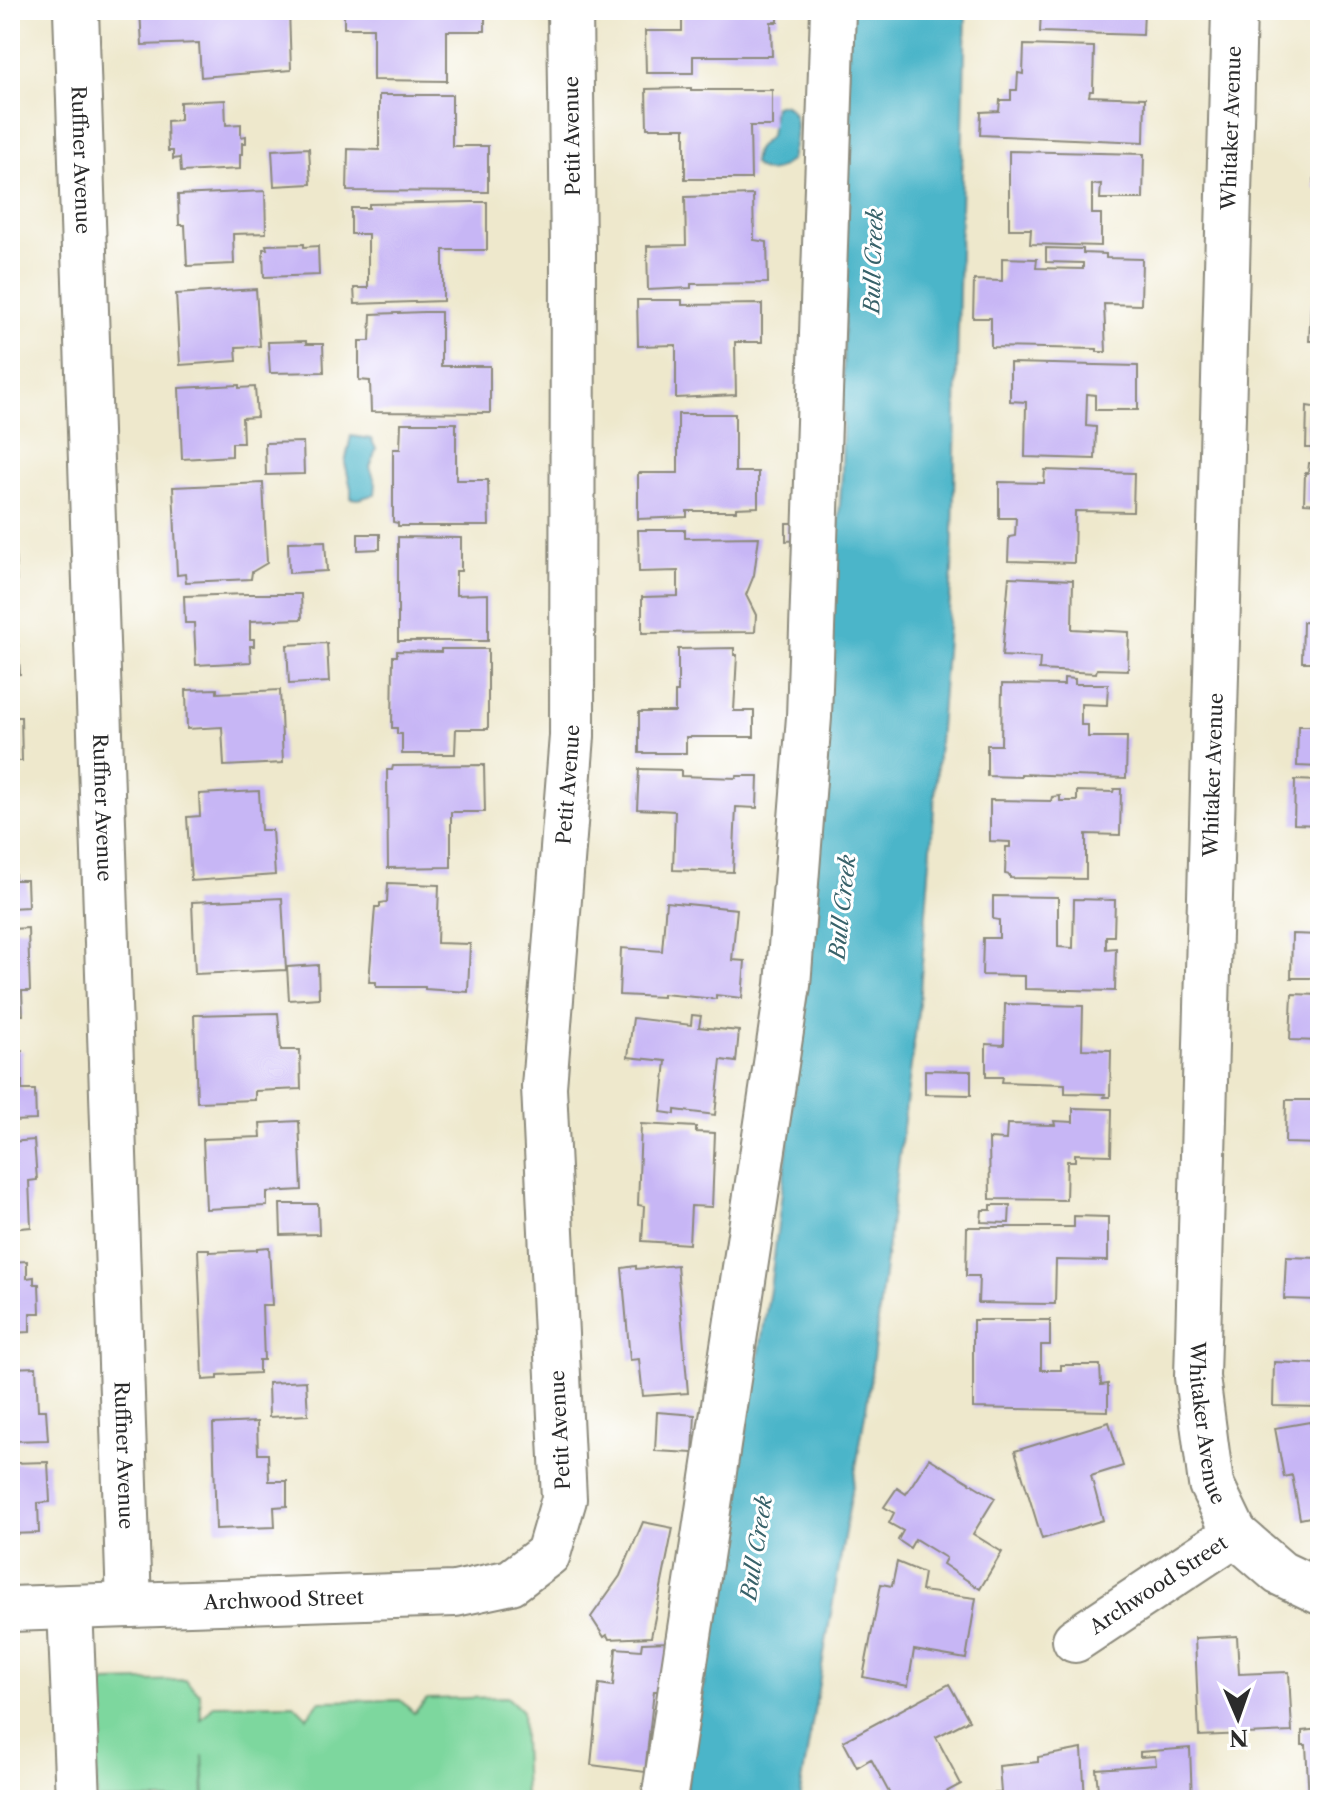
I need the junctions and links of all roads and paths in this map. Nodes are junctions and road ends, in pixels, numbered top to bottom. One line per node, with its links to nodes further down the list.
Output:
1 (76, 10): 8 (street, Ruffner Avenue)
2 (570, 10): 6 (street, Petit Avenue)
3 (833, 10): 13 (street)
4 (1234, 10): 5 (street, Whitaker Avenue)
5 (1235, 1534): 7 (street, Archwood Street); 11 (street, Archwood Street)
6 (548, 1554): 8 (street, Archwood Street)
7 (1320, 1592)
8 (129, 1605): 9 (street, Archwood Street)
9 (70, 1607): 10 (street, Archwood Street); 12 (street)
10 (10, 1609)
11 (1075, 1640)
12 (78, 1800)
13 (664, 1800)

